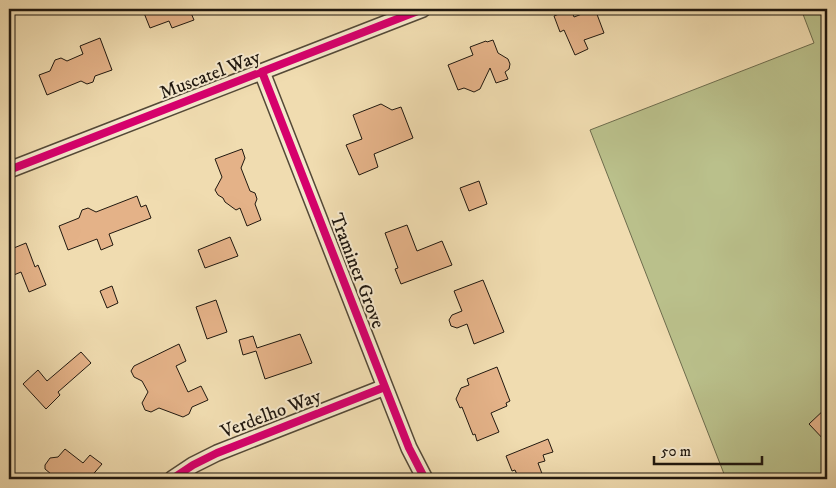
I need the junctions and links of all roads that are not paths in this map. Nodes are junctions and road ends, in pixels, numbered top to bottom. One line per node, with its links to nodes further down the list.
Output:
1 (422, 9): 2 (street, Muscatel Way)
2 (262, 72): 3 (street, Muscatel Way); 4 (street, Traminer Grove)
3 (9, 170)
4 (385, 388): 5 (street, Verdelho Way); 6 (street, Traminer Grove)
5 (172, 479)
6 (425, 479)

